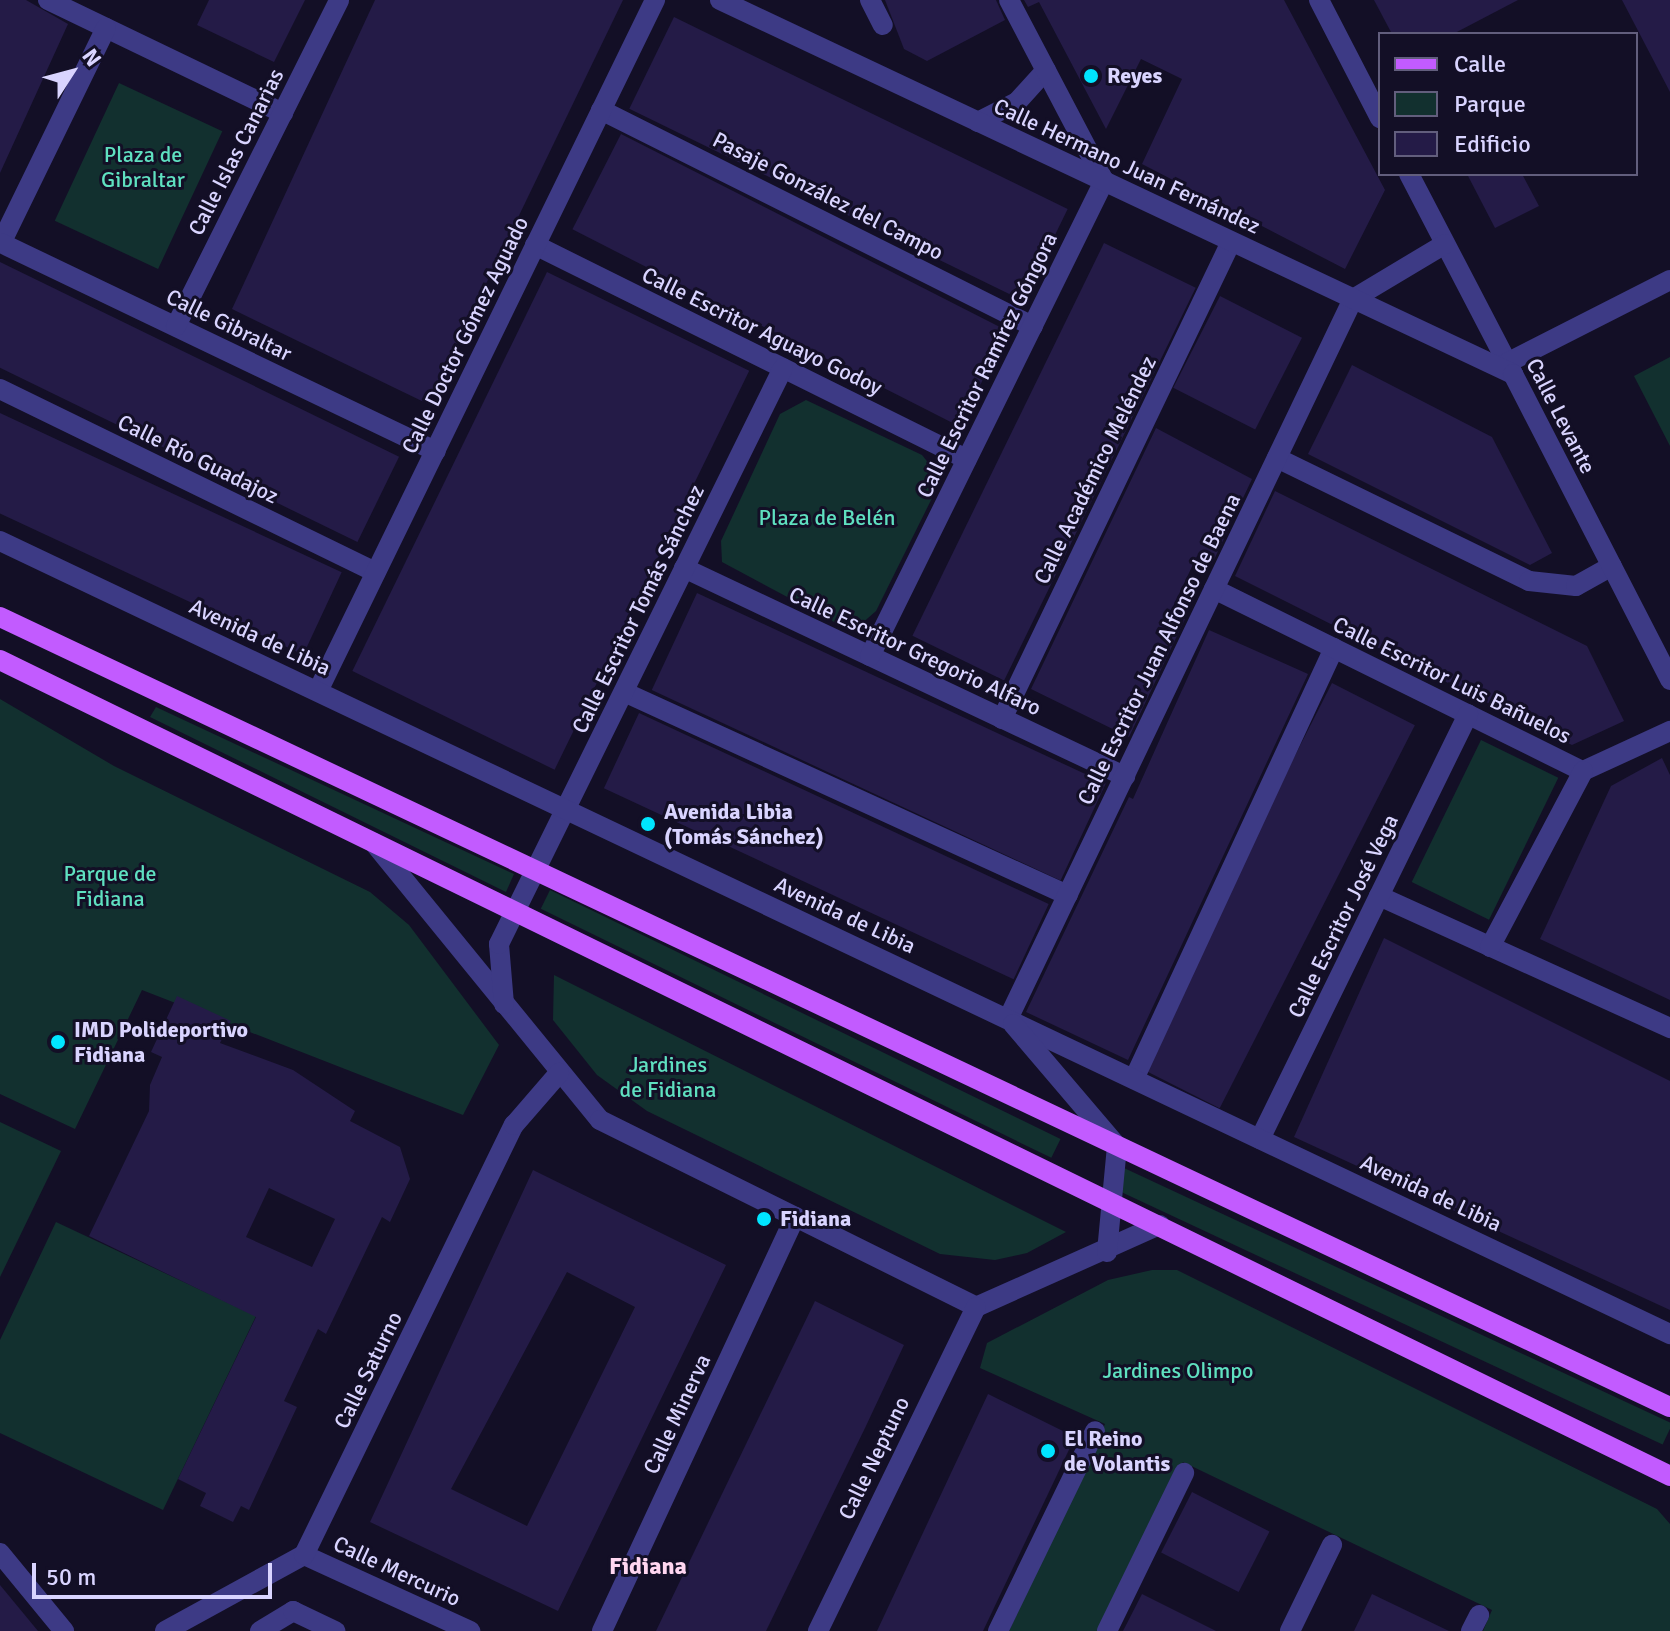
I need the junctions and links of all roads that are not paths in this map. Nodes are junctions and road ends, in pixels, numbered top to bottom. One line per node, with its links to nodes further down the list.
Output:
1 (48, 0): 9 (street)
2 (339, 0): 12 (street, Calle Islas Canarias)
3 (655, 0): 11 (street, Calle Doctor Gómez Aguado)
4 (720, 0): 14 (street, Calle Hermano Juan Fernández)
5 (870, 0): 8 (street)
6 (1009, 0): 10 (street)
7 (1319, 0): 13 (street)
8 (883, 25)
9 (106, 28): 12 (street); 18 (street)
10 (1046, 70): 14 (street); 16 (street)
11 (601, 110): 20 (street, Calle Doctor Gómez Aguado); 24 (street, Pasaje González del Campo)
12 (283, 113): 23 (street, Calle Islas Canarias)
13 (1378, 114)
14 (978, 122): 16 (street, Calle Hermano Juan Fernández)
15 (1410, 176): 19 (street, Calle Levante)
16 (1104, 181): 17 (street, Calle Hermano Juan Fernández); 24 (street, Calle Escritor Ramírez Góngora)
17 (1231, 242): 22 (street, Calle Hermano Juan Fernández); 44 (street, Calle Académico Meléndez)
18 (1, 244): 23 (street, Calle Gibraltar)
19 (1445, 244): 22 (street); 26 (street, Calle Levante)
20 (535, 245): 25 (street, Calle Escritor Aguayo Godoy); 28 (street, Calle Doctor Gómez Aguado)
21 (1670, 280): 26 (street)
22 (1353, 299): 26 (street, Calle Hermano Juan Fernández); 29 (street, Calle Escritor Juan Alfonso de Baena)
23 (176, 326): 28 (street, Calle Gibraltar)
24 (1033, 326): 30 (street, Calle Escritor Ramírez Góngora)
25 (783, 368): 30 (street, Calle Escritor Aguayo Godoy); 33 (street, Calle Escritor Tomás Sánchez)
26 (1510, 368): 32 (street, Calle Levante)
27 (0, 389): 34 (street, Calle Río Guadajoz)
28 (436, 451): 34 (street, Calle Doctor Gómez Aguado)
29 (1277, 458): 32 (street); 35 (street, Calle Escritor Juan Alfonso de Baena)
30 (967, 459): 38 (street, Calle Escritor Ramírez Góngora)
31 (0, 541): 41 (street, Avenida de Libia)
32 (1612, 566): 40 (street, Calle Levante)
33 (684, 568): 38 (street, Calle Escritor Gregorio Alfaro); 42 (street, Calle Escritor Tomás Sánchez)
34 (376, 572): 41 (street, Calle Doctor Gómez Aguado)
35 (1214, 589): 37 (street, Calle Escritor Luis Bañuelos); 47 (street, Calle Escritor Juan Alfonso de Baena)
36 (0, 617): 50 (main road)
37 (1334, 648): 43 (street, Calle Escritor Luis Bañuelos); 59 (street)
38 (870, 656): 44 (street, Calle Escritor Gregorio Alfaro)
39 (0, 660): 49 (main road)
40 (1670, 680)
41 (318, 691): 48 (street, Avenida de Libia)
42 (624, 692): 48 (street, Calle Escritor Tomás Sánchez); 51 (street)
43 (1468, 714): 46 (street, Calle Escritor Luis Bañuelos); 52 (street, Calle Escritor José Vega)
44 (1002, 719): 47 (street, Calle Escritor Gregorio Alfaro)
45 (1670, 731): 46 (street, Calle Escritor Luis Bañuelos)
46 (1583, 771): 54 (street)
47 (1125, 776): 51 (street, Calle Escritor Juan Alfonso de Baena)
48 (566, 809): 50 (street, Calle Escritor Tomás Sánchez); 56 (street, Avenida de Libia)
49 (374, 843): 53 (main road); 55 (street)
50 (535, 871): 53 (street); 61 (main road)
51 (1068, 895): 56 (street, Calle Escritor Juan Alfonso de Baena)
52 (1379, 896): 54 (street); 60 (street, Calle Escritor José Vega)
53 (515, 913): 55 (street); 62 (main road)
54 (1490, 947): 57 (street)
55 (504, 1004): 58 (street)
56 (1008, 1019): 59 (street, Avenida de Libia); 61 (street)
57 (1670, 1028)
58 (559, 1073): 63 (street); 74 (street, Calle Saturno)
59 (1134, 1079): 60 (street, Avenida de Libia)
60 (1260, 1139): 67 (street, Avenida de Libia)
61 (1117, 1146): 62 (street); 68 (main road)
62 (1108, 1203): 64 (main road); 65 (street)
63 (795, 1217): 66 (street); 80 (street, Calle Minerva)
64 (1159, 1225): 65 (street); 71 (main road)
65 (1107, 1252): 66 (street)
66 (976, 1307): 81 (street, Calle Neptuno)
67 (1670, 1334)
68 (1670, 1407)
69 (1095, 1431): 82 (street)
70 (1184, 1473): 83 (street)
71 (1670, 1476)
72 (1332, 1545): 84 (street)
73 (0, 1553): 75 (street)
74 (304, 1555): 76 (street); 79 (street, Calle Mercurio)
75 (64, 1631)
76 (165, 1631)
77 (260, 1631): 78 (street)
78 (335, 1631)
79 (470, 1631)
80 (602, 1631)
81 (818, 1631)
82 (998, 1631)
83 (1107, 1631)
84 (1290, 1631)

